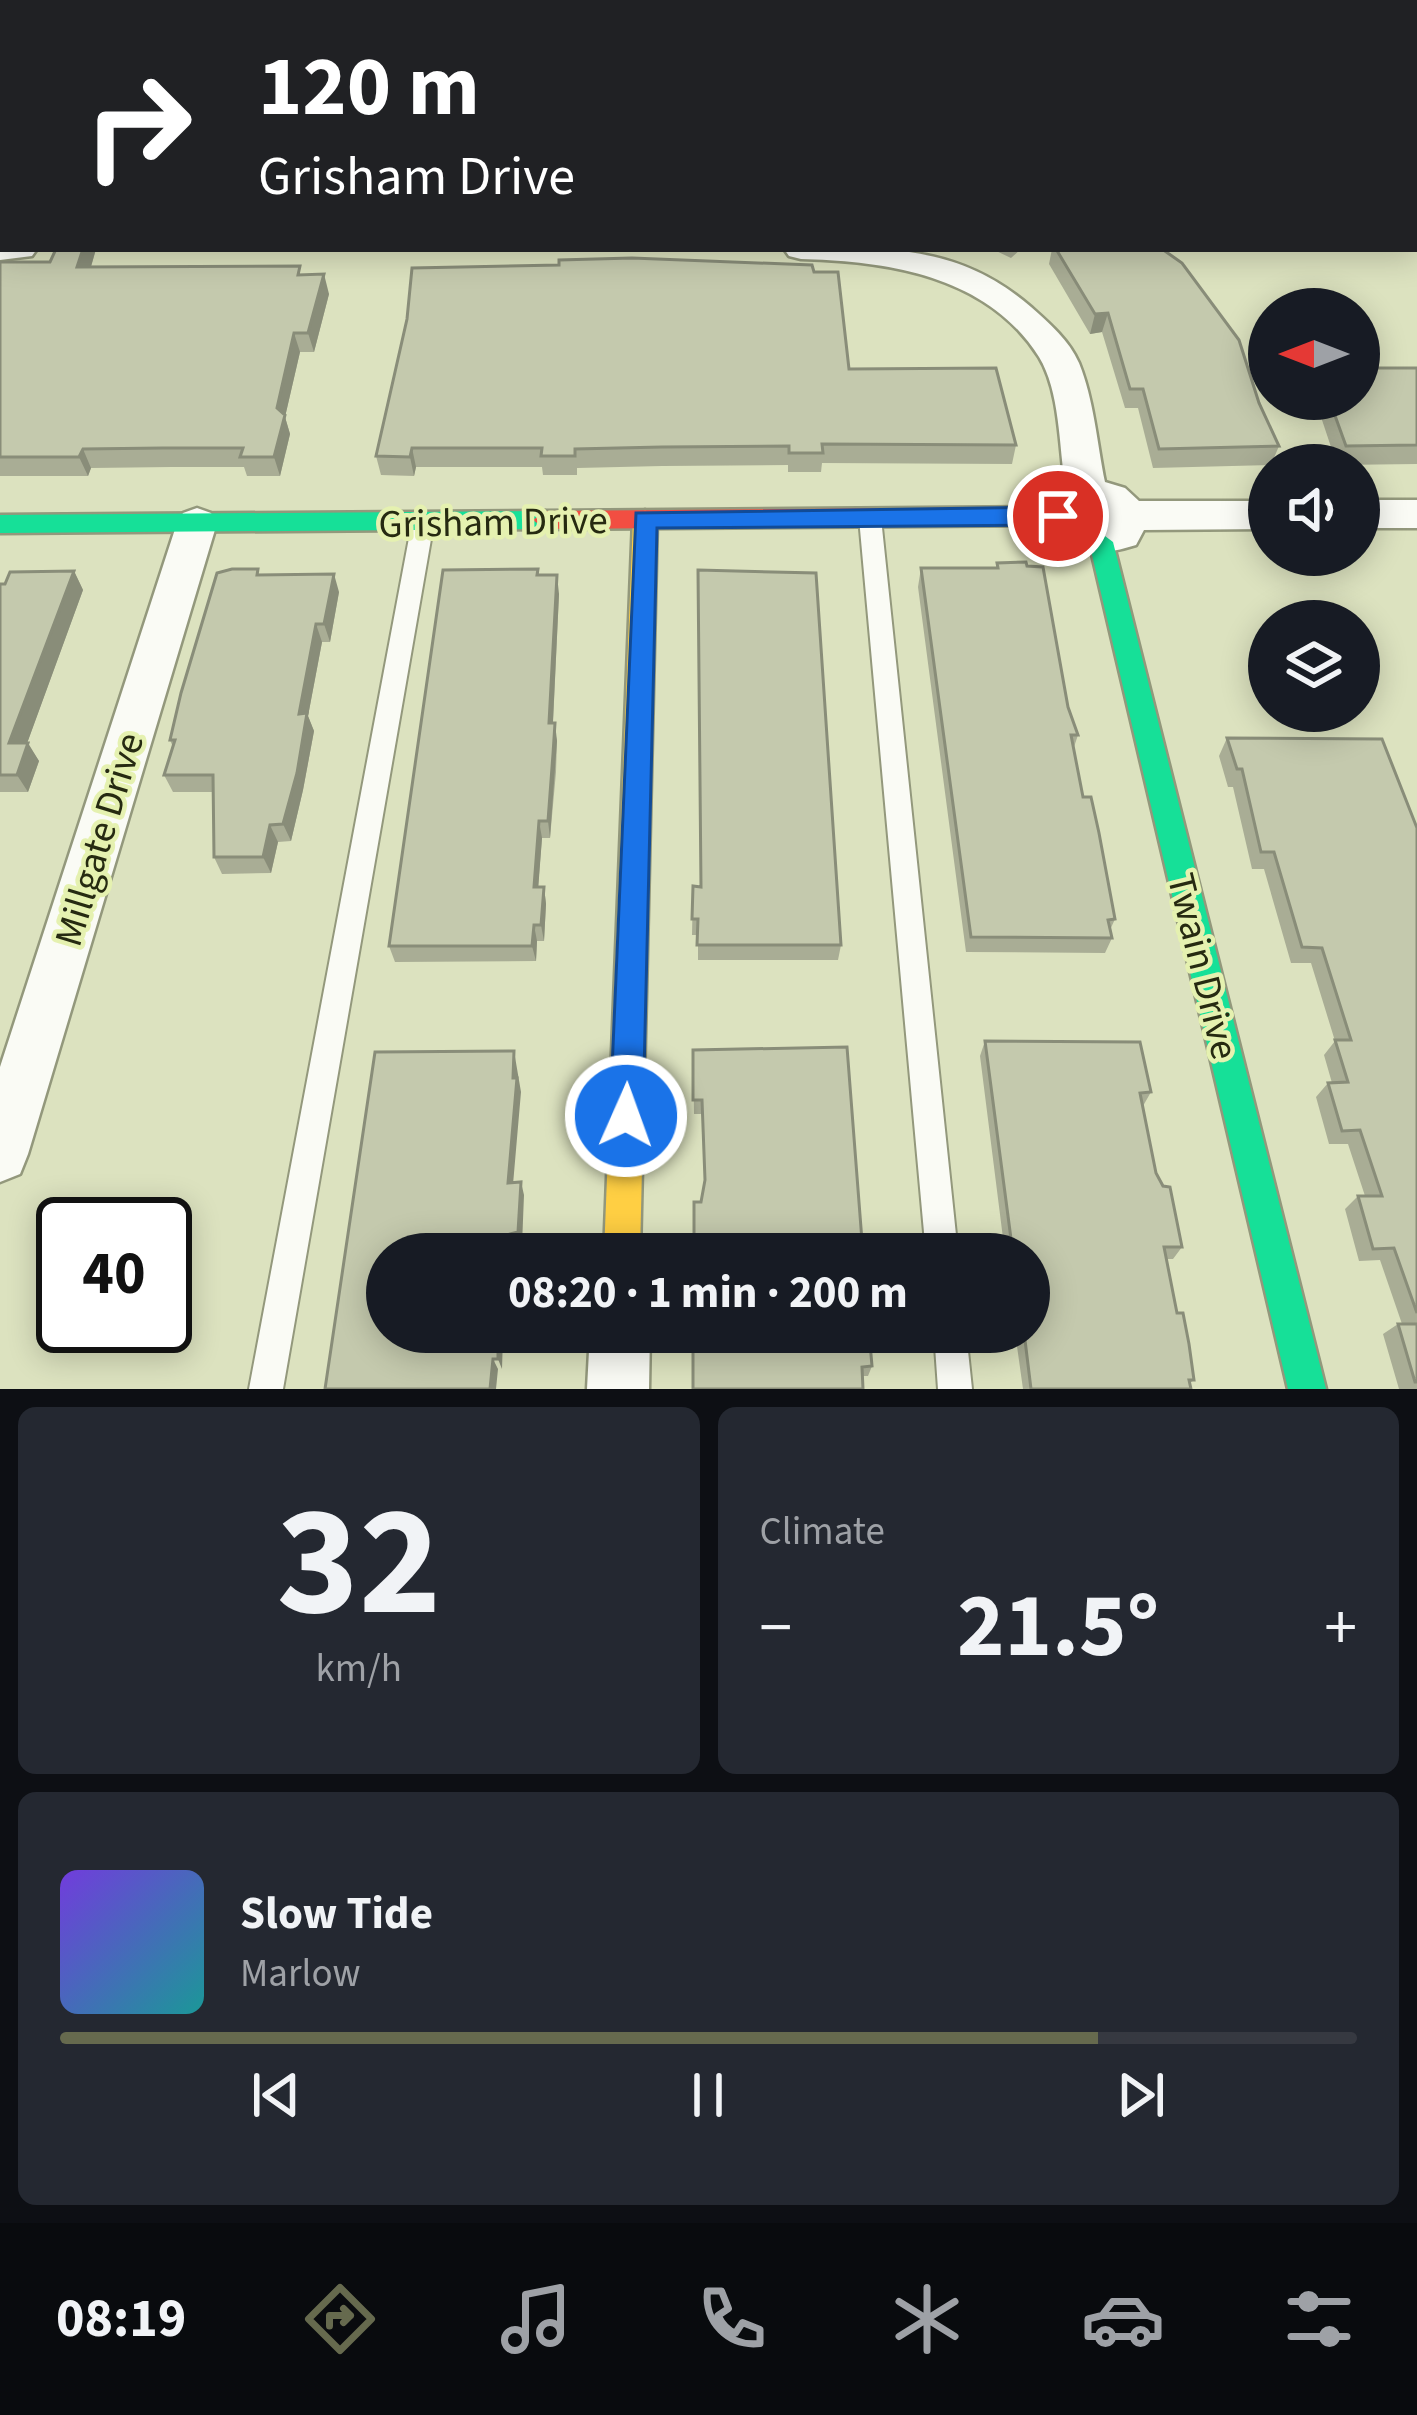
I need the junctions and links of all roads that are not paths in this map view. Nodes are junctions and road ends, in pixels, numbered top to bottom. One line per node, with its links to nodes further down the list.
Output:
1 (877, 252): 2 (street)
2 (1073, 504): 6 (street, Grisham Drive); 11 (street)
3 (1380, 514): 4 (street)
4 (1417, 514)
5 (1248, 517): 11 (street)
6 (870, 518): 7 (street, Grisham Drive); 15 (lane)
7 (645, 519): 8 (street, Grisham Drive); 14 (street)
8 (423, 522): 9 (street, Grisham Drive); 18 (lane)
9 (197, 523): 10 (street, Grisham Drive); 12 (street, Millgate Drive)
10 (0, 524)
11 (1114, 529): 21 (street, Twain Drive)
12 (13, 1071): 13 (street, Millgate Drive)
13 (0, 1154)
14 (623, 1233)
15 (940, 1233)
16 (619, 1353): 19 (street)
17 (952, 1353): 20 (lane)
18 (266, 1389)
19 (618, 1389)
20 (956, 1389)
21 (1307, 1389)

